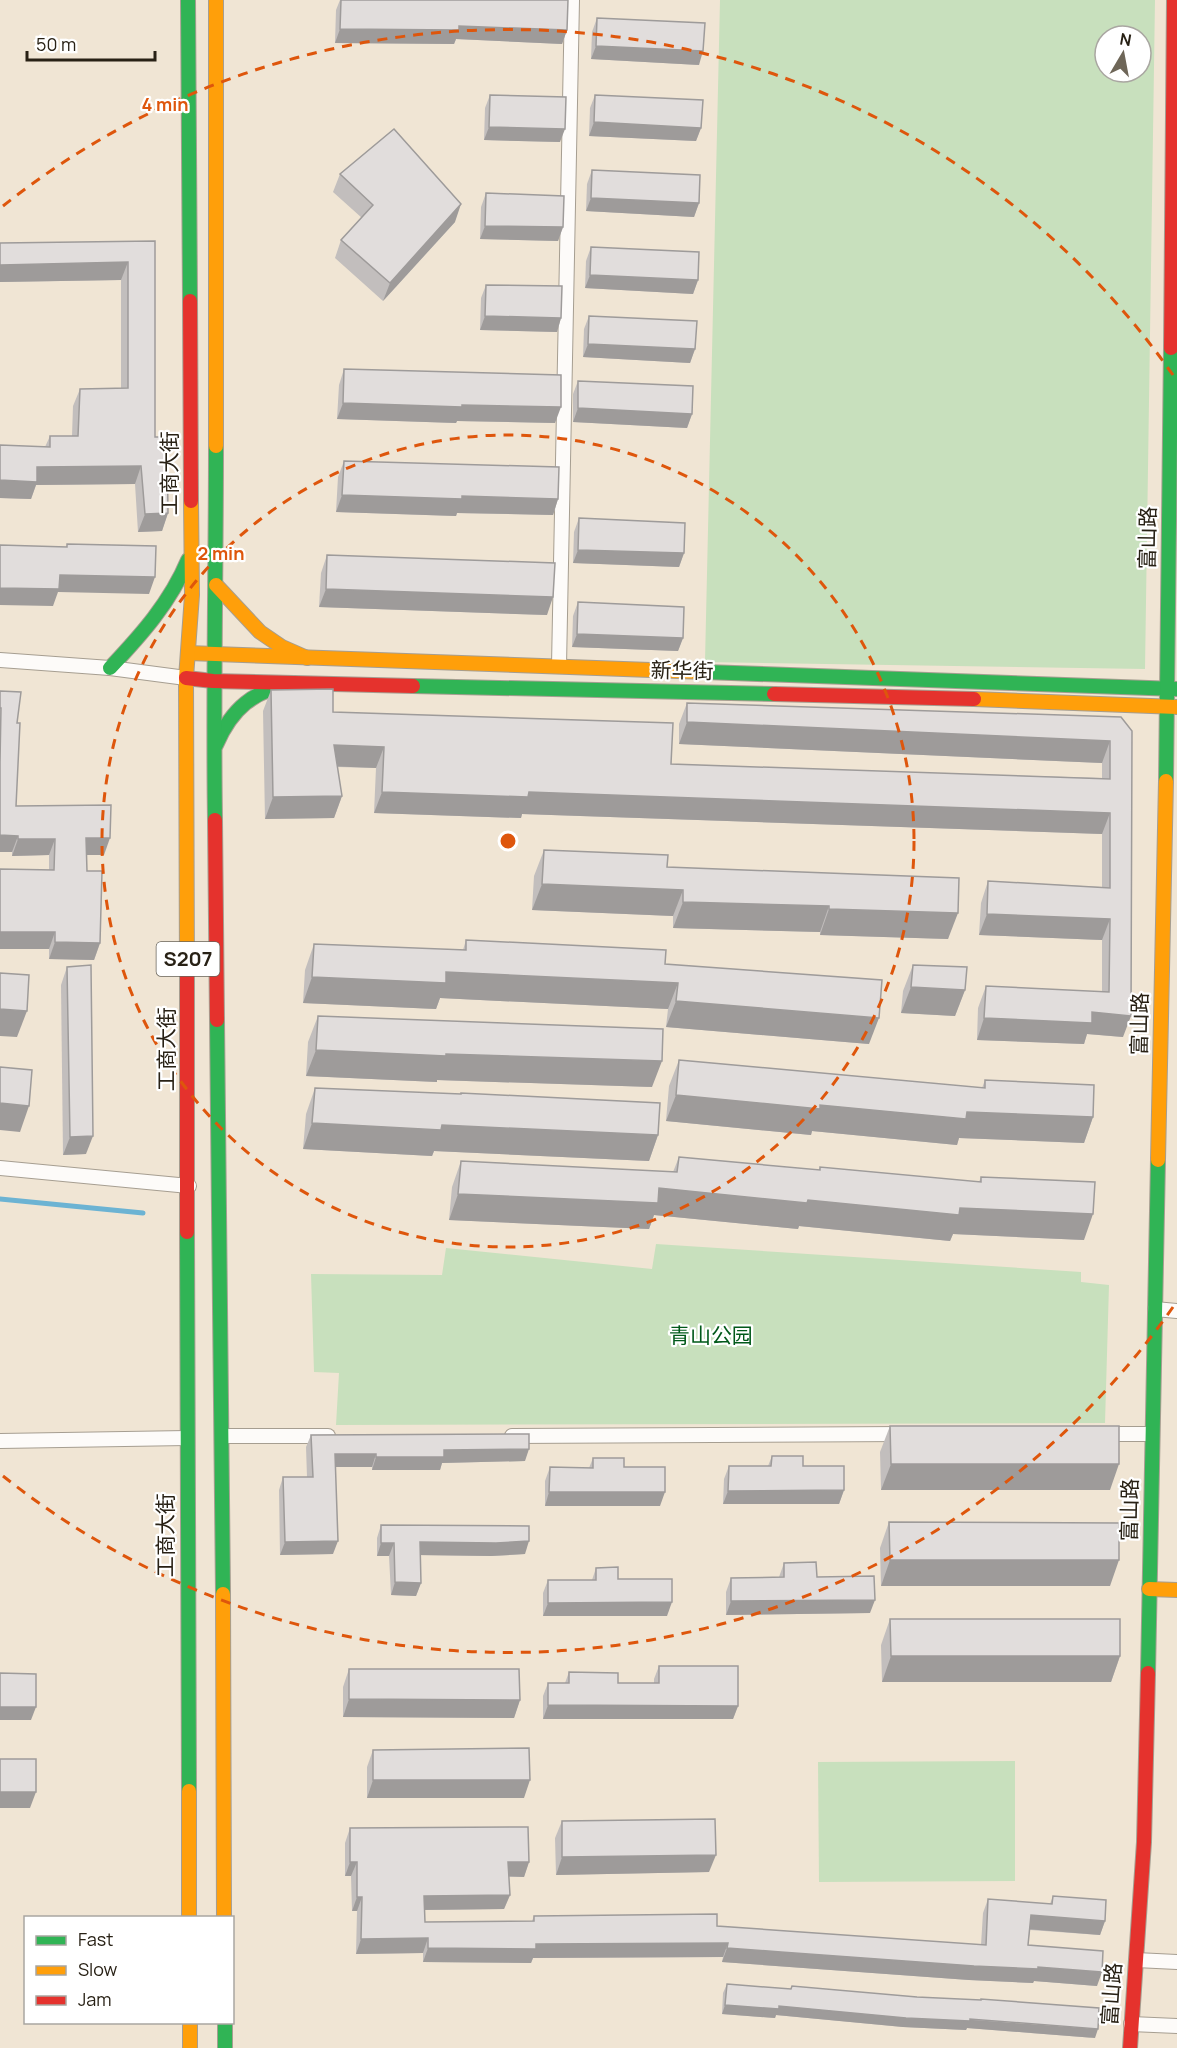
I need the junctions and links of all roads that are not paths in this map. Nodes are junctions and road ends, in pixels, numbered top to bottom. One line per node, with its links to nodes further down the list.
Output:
1 (188, 0): 6 (main road, 工商大街 / S207)
2 (216, 0): 7 (main road, S207)
3 (572, 0): 12 (street)
4 (1174, 0): 5 (main road, 富山路)
5 (1174, 289): 17 (main road, 富山路)
6 (192, 550): 8 (main road, 工商大街 / S207); 13 (main road)
7 (216, 585): 9 (main road, S207); 10 (main road)
8 (188, 653): 9 (main road, 新华街); 14 (main road, 工商大街 / S207)
9 (213, 653): 10 (main road, 新华街); 15 (main road, S207)
10 (307, 658): 12 (main road, 新华街)
11 (0, 660): 13 (street)
12 (559, 666): 17 (main road, 新华街)
13 (110, 668): 14 (street)
14 (186, 678): 15 (main road, 新华街); 21 (main road, 工商大街 / S207)
15 (213, 681): 16 (main road, 新华街); 19 (main road, S207)
16 (293, 683): 18 (main road, 新华街); 19 (main road)
17 (1172, 688): 18 (main road, 富山路)
18 (1172, 707): 22 (main road, 富山路)
19 (214, 758): 27 (main road, S207)
20 (0, 1168): 21 (street)
21 (189, 1186): 30 (main road, 工商大街 / S207)
22 (1155, 1309): 23 (street); 26 (main road, 富山路)
23 (1177, 1311)
24 (913, 1434): 29 (street)
25 (1092, 1434): 26 (street)
26 (1152, 1434): 32 (main road, 富山路)
27 (222, 1436): 28 (street); 35 (main road, S207)
28 (341, 1436)
29 (495, 1436)
30 (187, 1438): 31 (street); 34 (main road, 工商大街 / S207)
31 (0, 1440)
32 (1149, 1589): 33 (main road); 36 (main road, 富山路)
33 (1177, 1590)
34 (189, 1916)
35 (224, 1916)
36 (1136, 1960): 37 (street); 40 (main road, 富山路)
37 (1177, 1962)
38 (190, 2024): 42 (main road)
39 (225, 2024): 43 (main road)
40 (1131, 2024): 41 (street); 44 (main road, 富山路)
41 (1177, 2026)
42 (190, 2048)
43 (225, 2048)
44 (1130, 2048)

